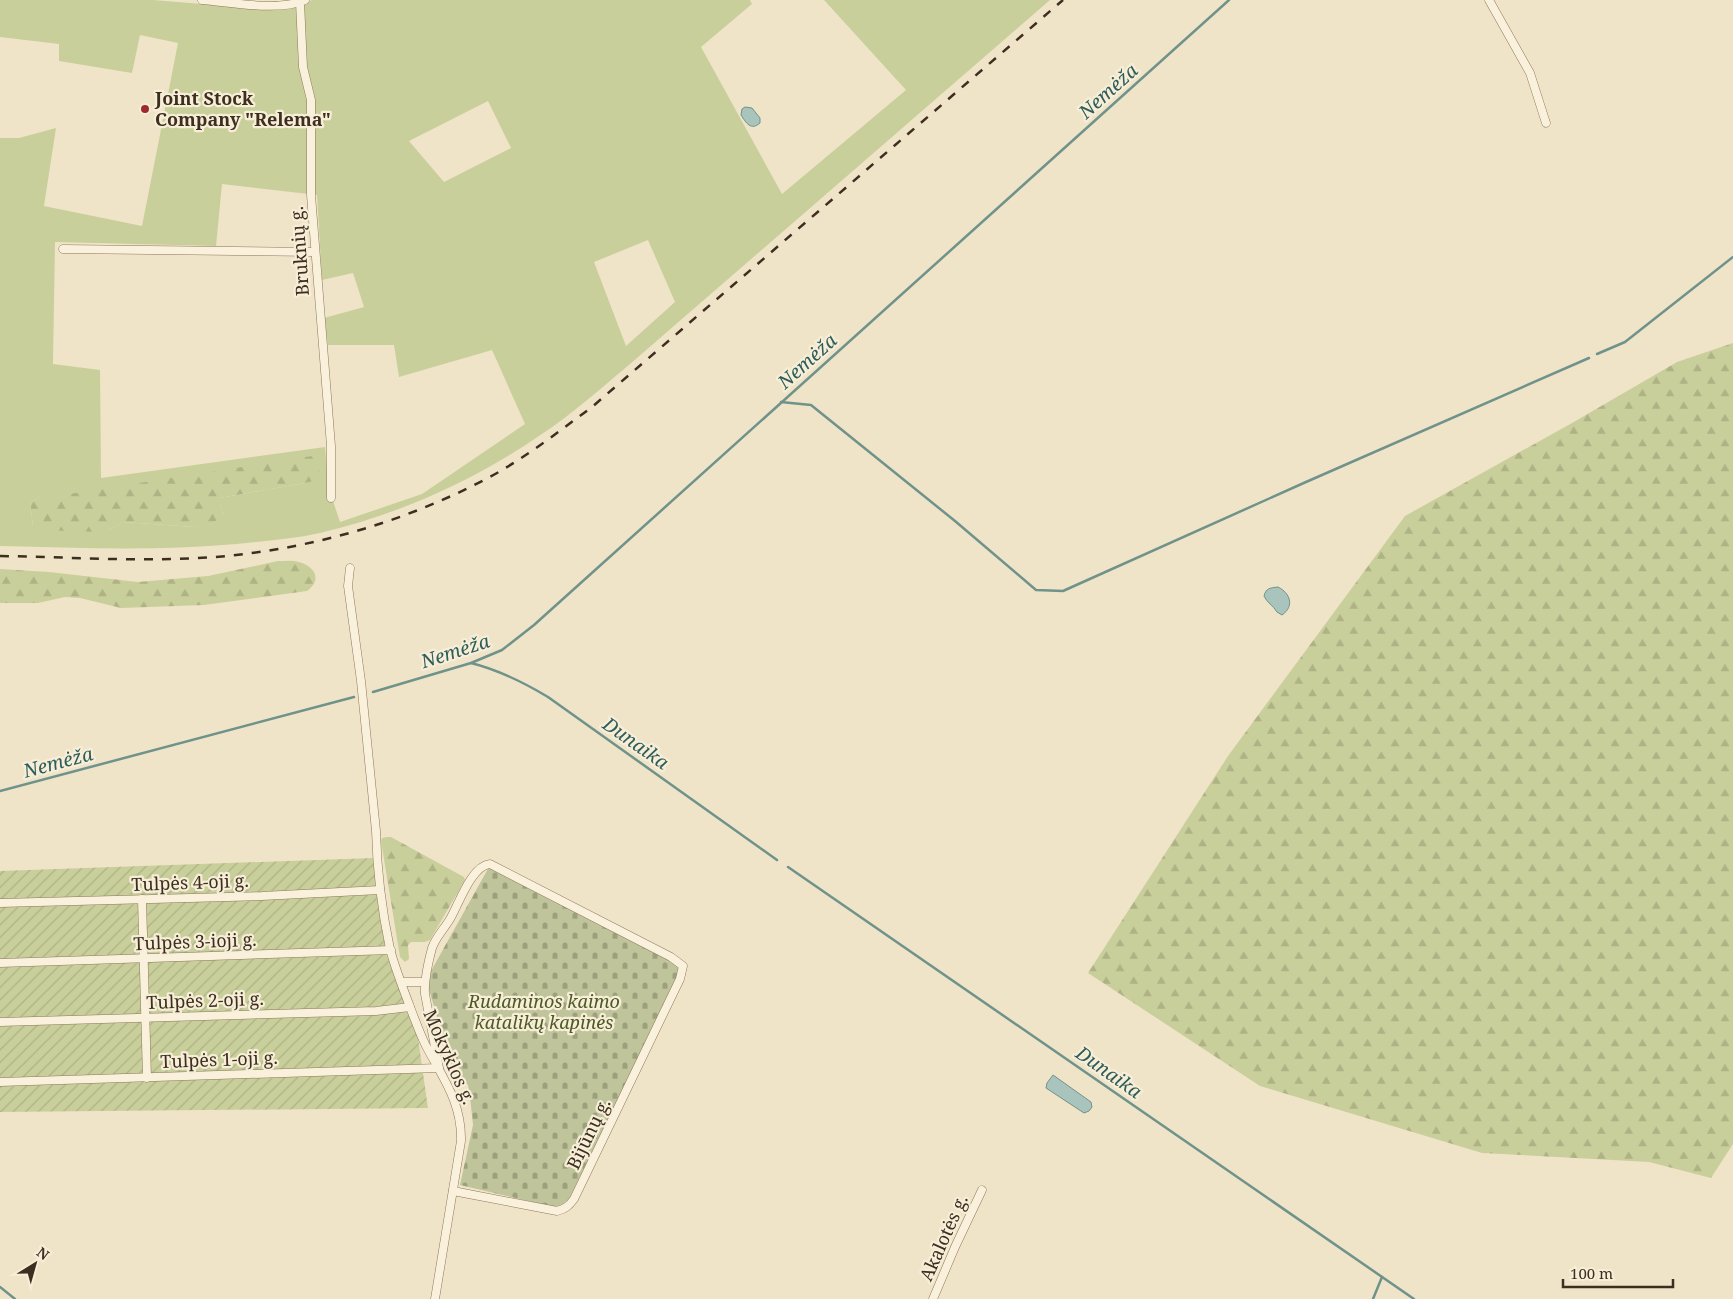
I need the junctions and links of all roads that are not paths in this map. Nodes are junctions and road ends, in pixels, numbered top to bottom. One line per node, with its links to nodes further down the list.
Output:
1 (202, 0): 3 (street)
2 (1488, 0): 4 (street)
3 (302, 1): 6 (street, Bruknių g.)
4 (1546, 123)
5 (63, 249): 6 (street)
6 (315, 252): 7 (street, Bruknių g.)
7 (331, 498)
8 (350, 568): 9 (street, Mokyklos g.)
9 (380, 890): 10 (street, Tulpės 4-oji g.); 12 (street, Mokyklos g.)
10 (142, 899): 11 (street, Tulpės 4-oji g.); 13 (street)
11 (0, 903)
12 (391, 950): 13 (street, Tulpės 3-ioji g.); 15 (street, Mokyklos g.)
13 (144, 959): 14 (street, Tulpės 3-ioji g.); 18 (street)
14 (0, 963)
15 (402, 982): 16 (street); 17 (street, Mokyklos g.)
16 (424, 982): 20 (street); 24 (street, Bijūnų g.)
17 (410, 1007): 18 (street, Tulpės 2-oji g.); 20 (street, Mokyklos g.)
18 (146, 1018): 19 (street, Tulpės 2-oji g.); 21 (street)
19 (0, 1022)
20 (438, 1068): 21 (street, Tulpės 1-oji g.); 24 (street, Mokyklos g.)
21 (147, 1078): 22 (street, Tulpės 1-oji g.)
22 (0, 1082)
23 (982, 1190): 26 (street, Akalotės g.)
24 (453, 1191): 25 (street, Mokyklos g.)
25 (434, 1299)
26 (933, 1299)

